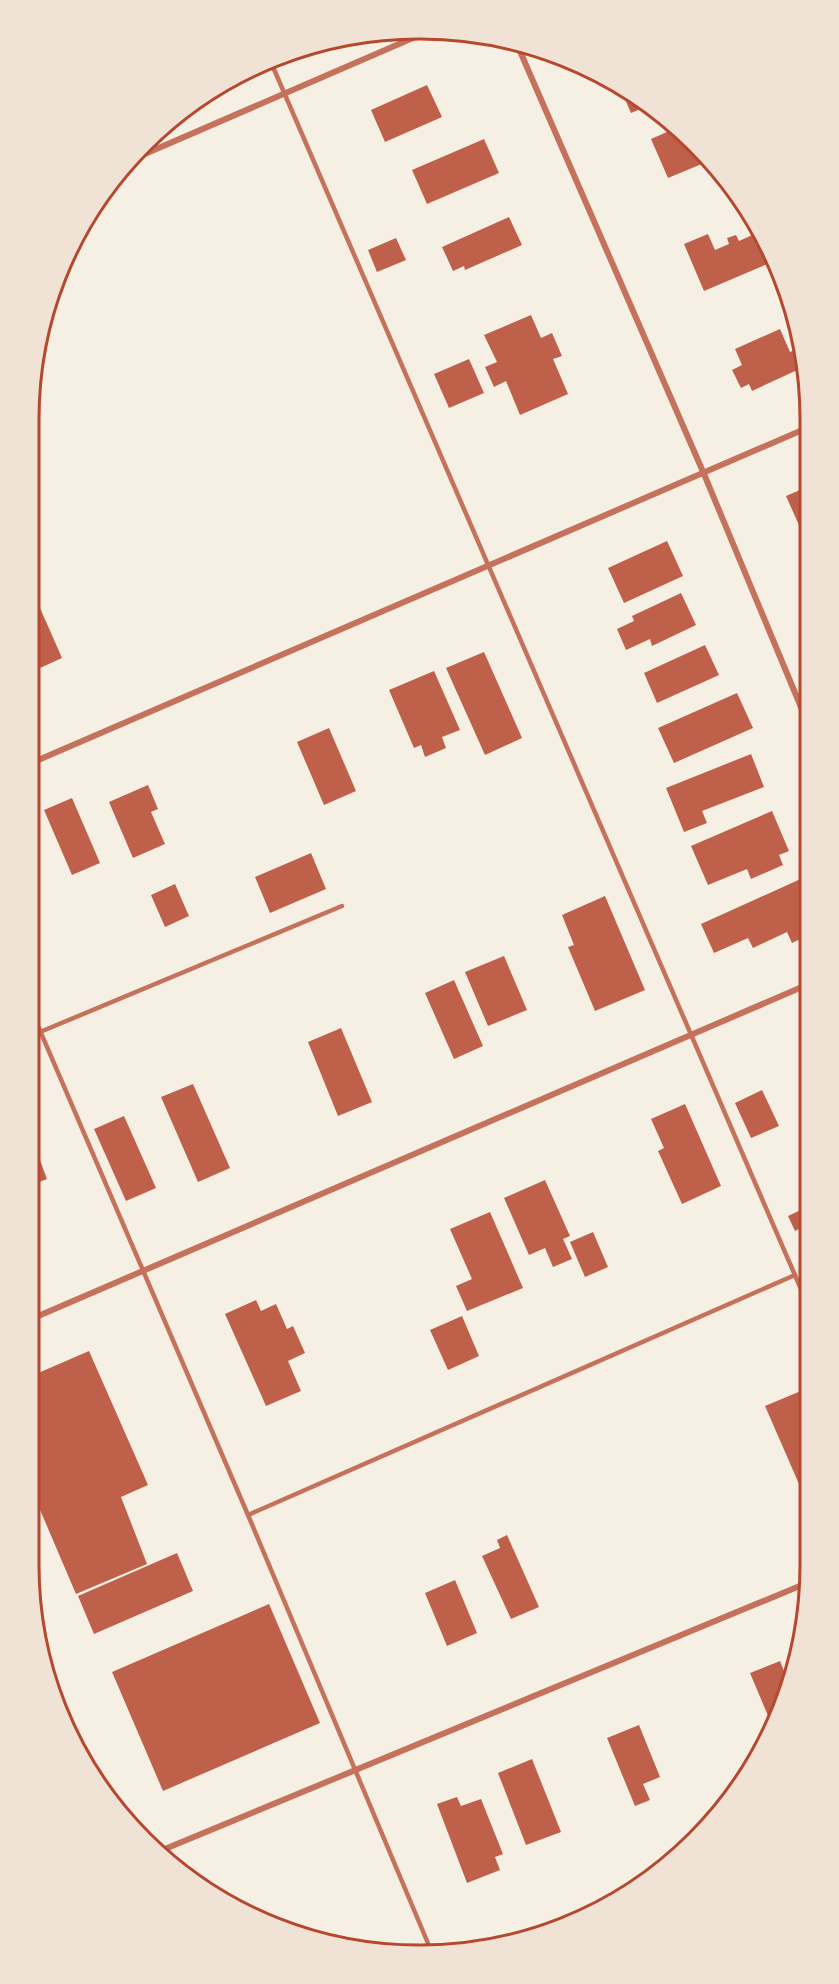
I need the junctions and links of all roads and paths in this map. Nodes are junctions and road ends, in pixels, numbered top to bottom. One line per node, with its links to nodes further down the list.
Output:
1 (407, 40): 4 (street)
2 (521, 53): 7 (street)
3 (274, 68): 4 (lane)
4 (285, 93): 5 (street); 8 (lane)
5 (146, 154)
6 (800, 431): 7 (street)
7 (704, 474): 8 (street); 9 (street)
8 (488, 567): 10 (street); 14 (lane)
9 (800, 705)
10 (39, 759)
11 (342, 906): 13 (lane)
12 (800, 988): 14 (street)
13 (40, 1032): 15 (lane)
14 (691, 1035): 15 (street); 16 (lane)
15 (142, 1271): 18 (street); 19 (lane)
16 (795, 1275): 17 (lane); 19 (lane)
17 (800, 1287)
18 (39, 1315)
19 (248, 1515): 21 (lane)
20 (799, 1586): 21 (street)
21 (357, 1769): 22 (street); 23 (lane)
22 (166, 1848)
23 (429, 1945)

